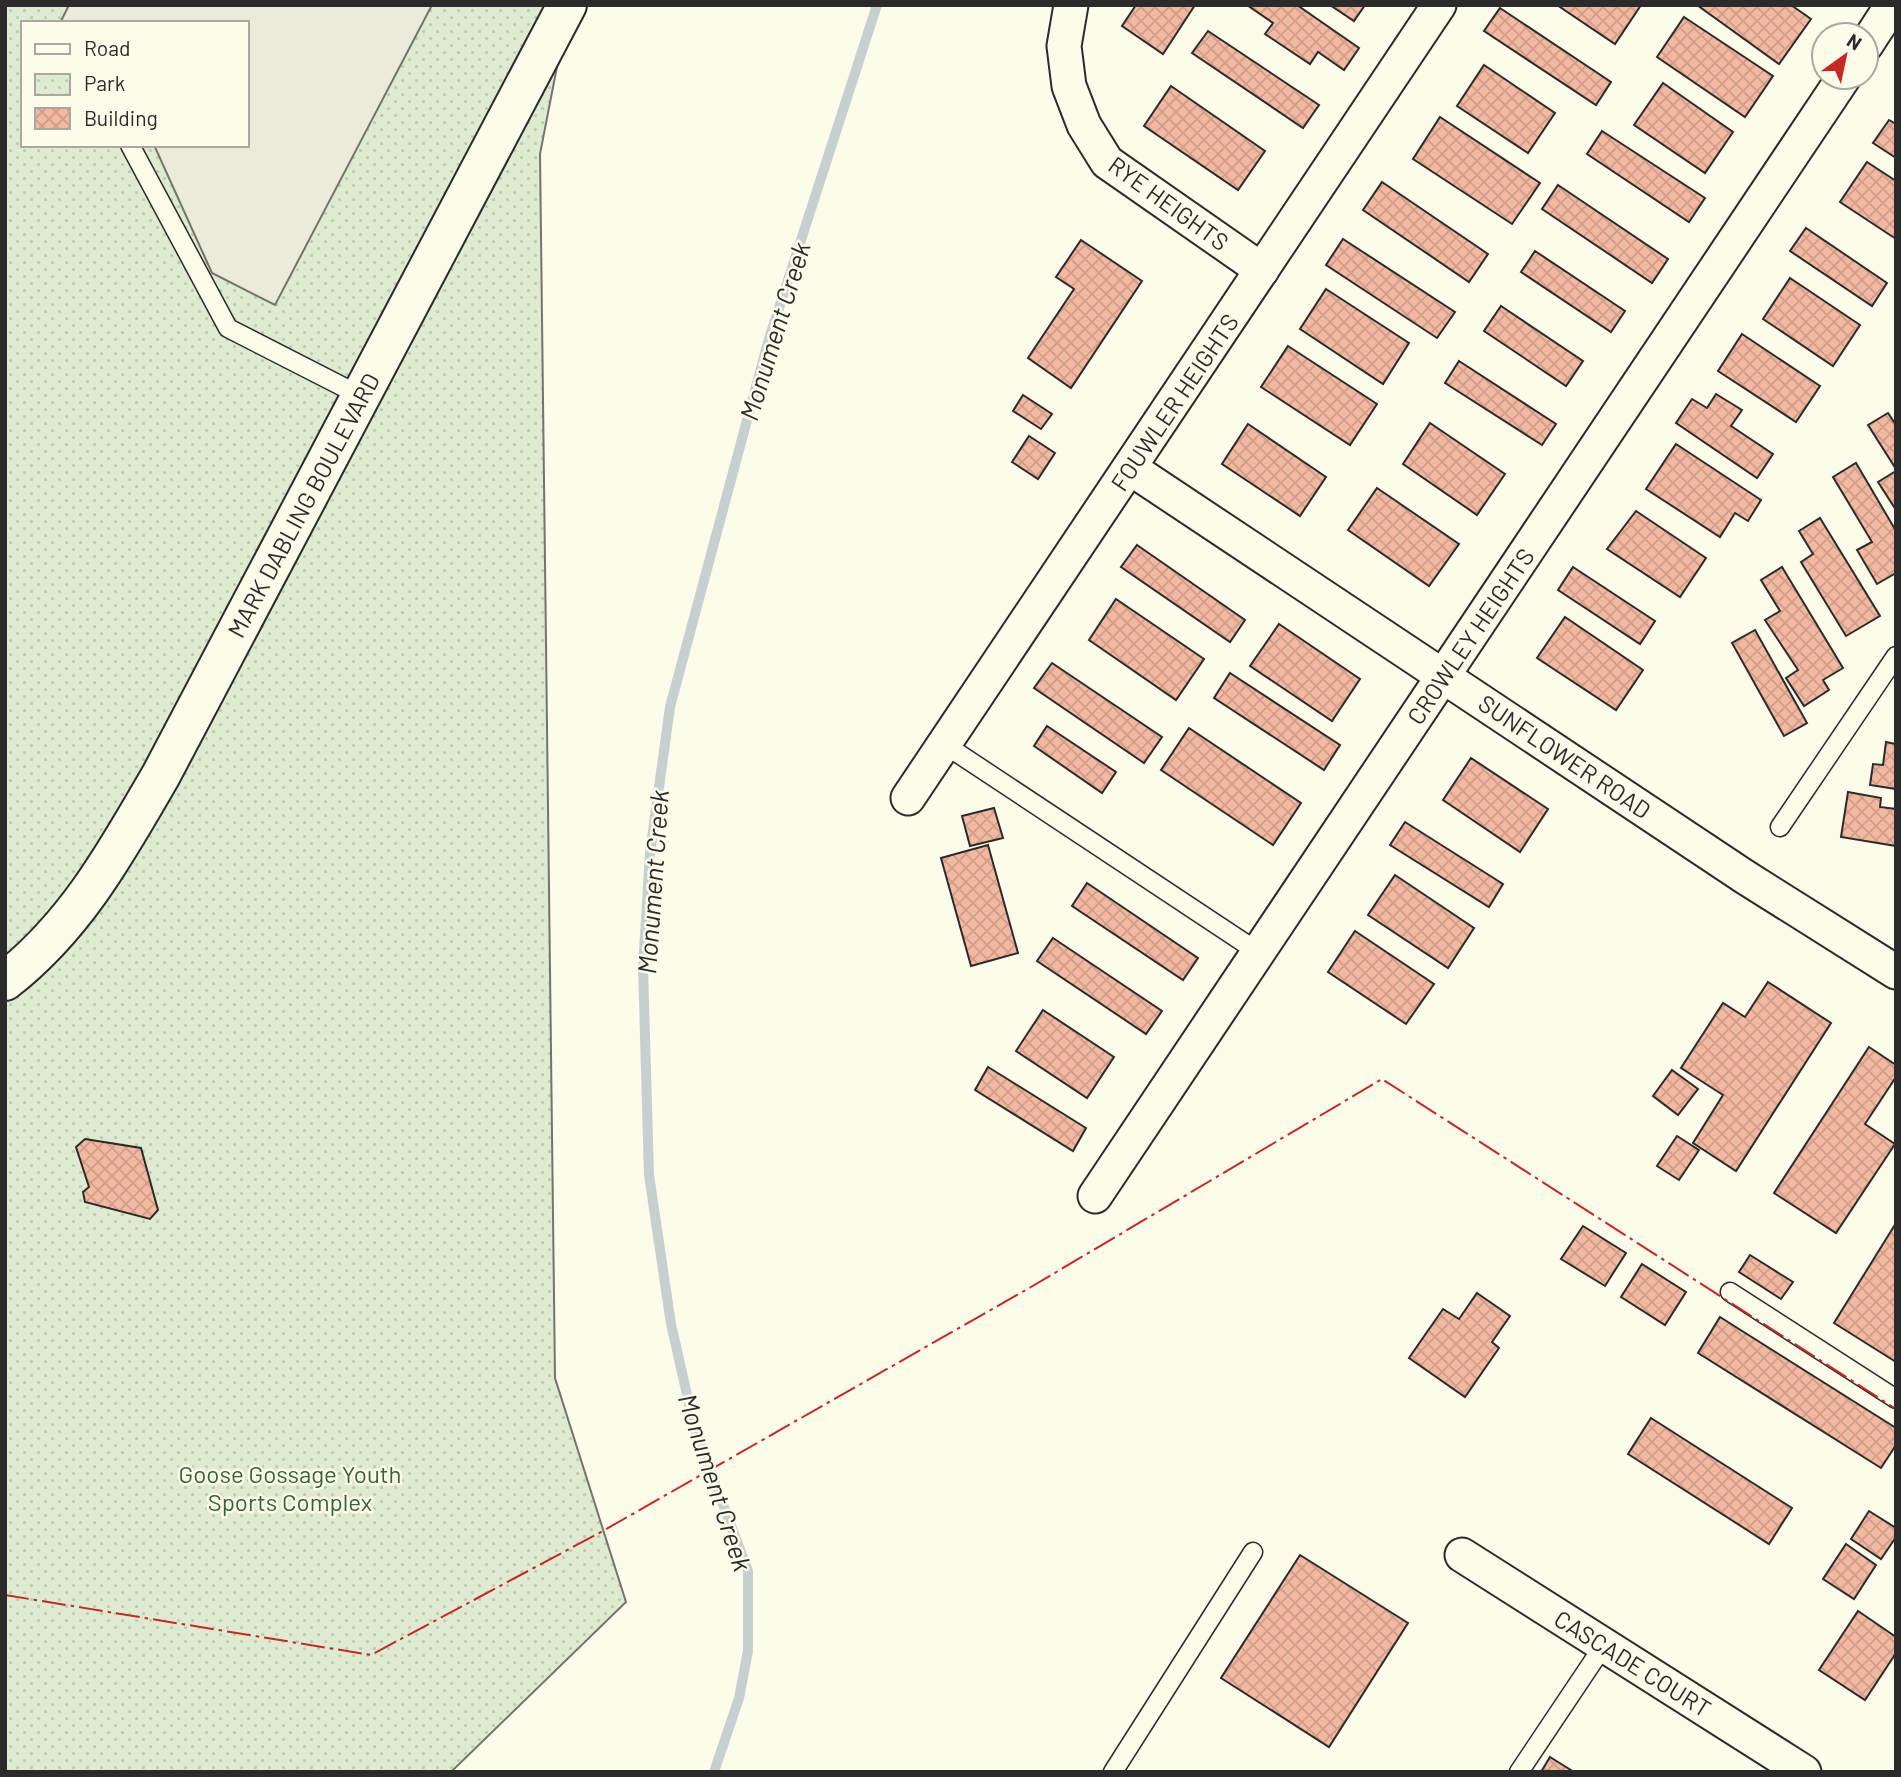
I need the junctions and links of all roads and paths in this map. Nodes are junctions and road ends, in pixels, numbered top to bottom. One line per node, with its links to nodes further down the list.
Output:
1 (567, 5): 9 (street, MARK DABLING BOULEVARD)
2 (1070, 5): 8 (street, RYE HEIGHTS)
3 (1439, 5): 8 (street, FOUWLER HEIGHTS)
4 (1892, 5): 5 (street)
5 (1880, 23)
6 (1835, 91): 12 (street, CROWLEY HEIGHTS)
7 (131, 147): 9 (lane)
8 (1262, 270): 10 (street, FOUWLER HEIGHTS)
9 (361, 396): 18 (street, MARK DABLING BOULEVARD)
10 (1130, 468): 12 (street, SUNFLOWER ROAD); 13 (street, FOUWLER HEIGHTS)
11 (1896, 656): 15 (lane)
12 (1444, 675): 16 (street, CROWLEY HEIGHTS); 17 (street, SUNFLOWER ROAD)
13 (944, 744): 14 (street, FOUWLER HEIGHTS); 16 (lane)
14 (908, 798)
15 (1780, 827)
16 (1258, 952): 19 (street, CROWLEY HEIGHTS)
17 (1896, 972)
18 (5, 981)
19 (1095, 1196)
20 (1730, 1292): 21 (lane)
21 (1896, 1399)
22 (1254, 1552): 25 (lane)
23 (1462, 1555): 24 (street, CASCADE COURT)
24 (1604, 1645): 26 (lane); 27 (street, CASCADE COURT)
25 (1113, 1772)
26 (1519, 1772)
27 (1804, 1772)

